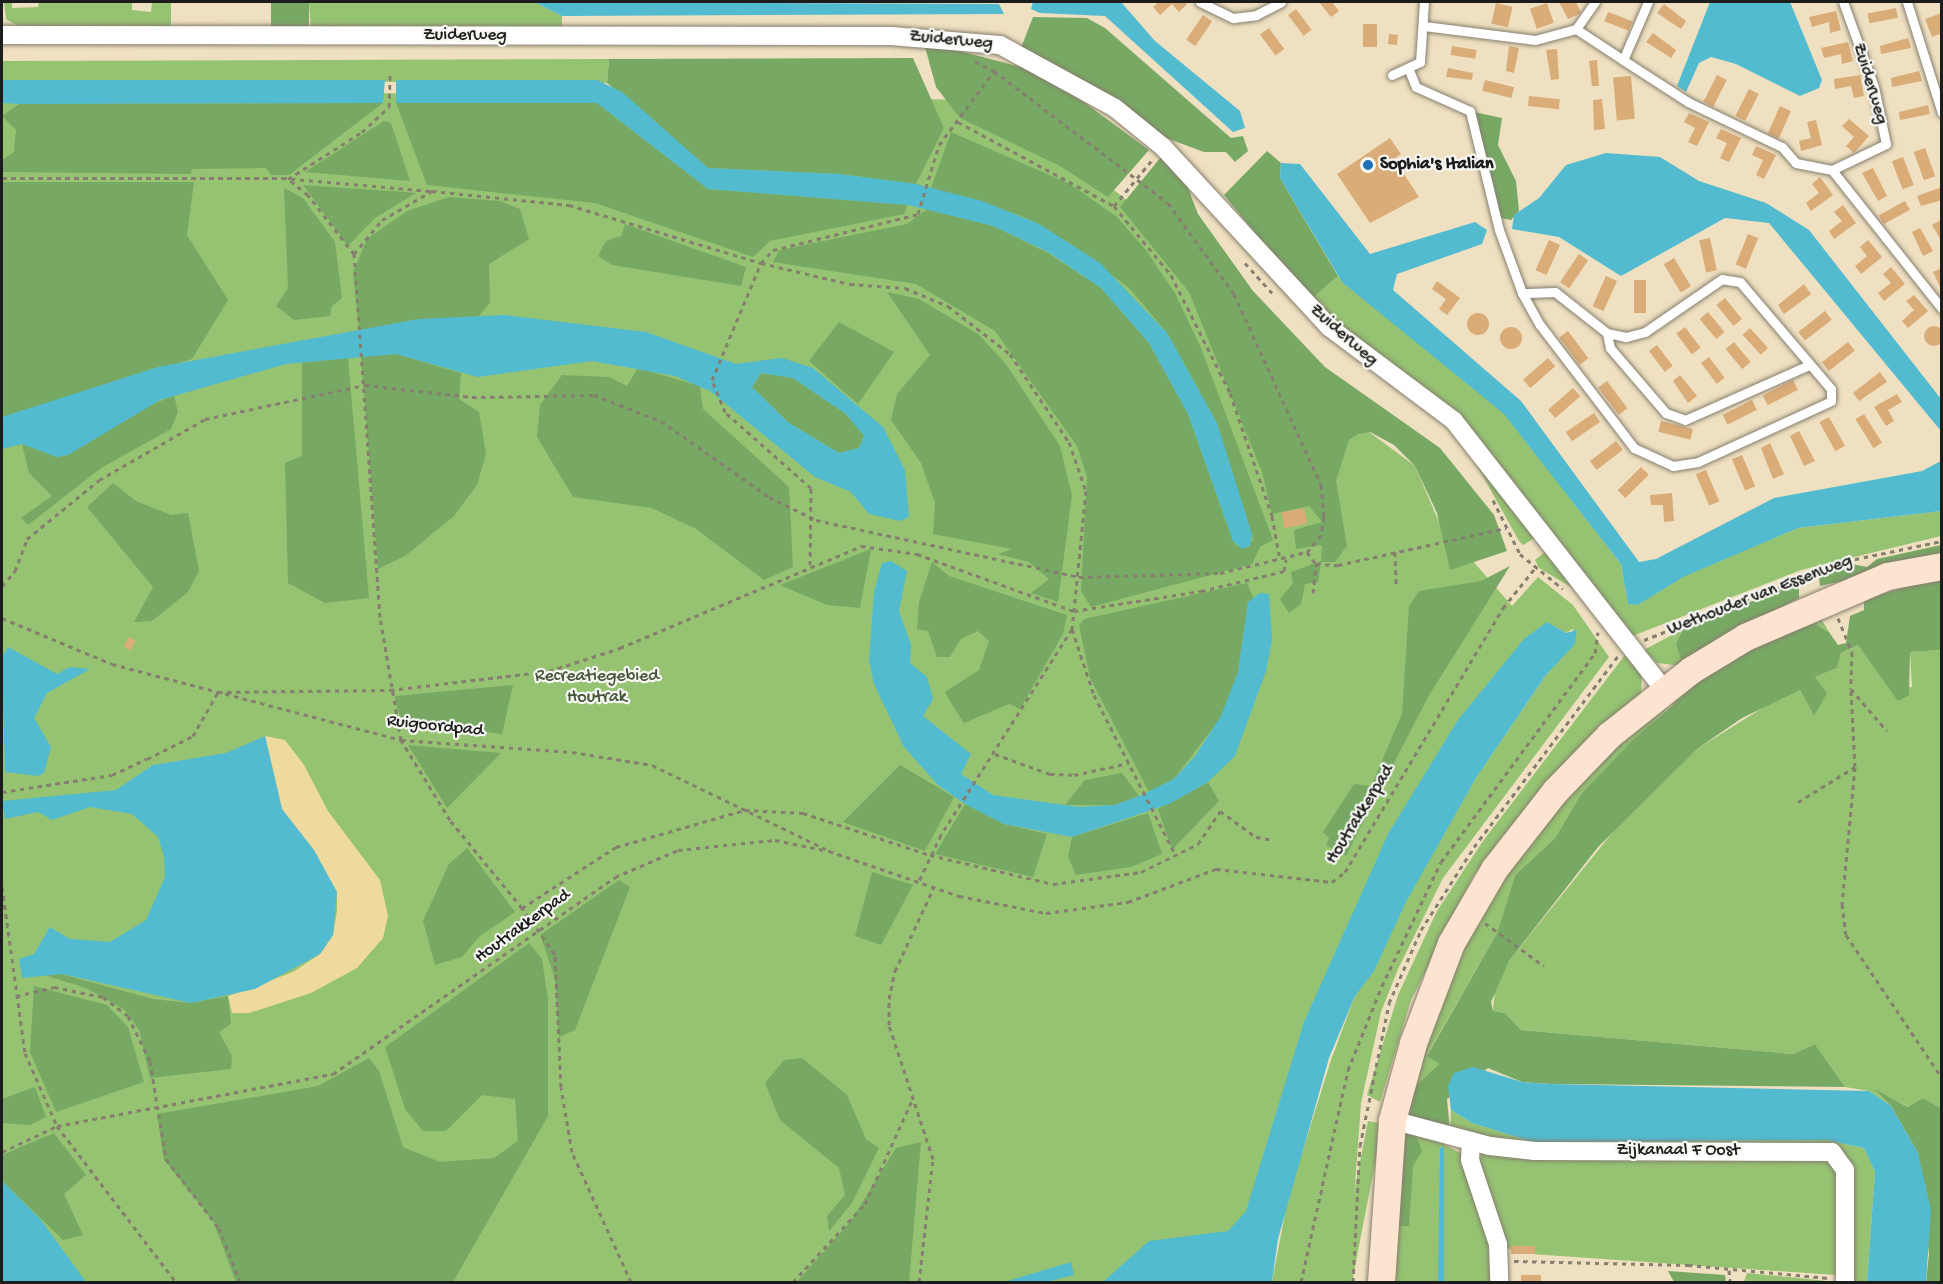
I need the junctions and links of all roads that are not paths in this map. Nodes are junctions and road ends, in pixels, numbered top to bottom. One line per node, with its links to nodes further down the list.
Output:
1 (1200, 2): 2 (lane)
2 (1281, 2)
3 (1424, 2): 8 (lane)
4 (1595, 2): 9 (lane)
5 (1648, 2): 11 (lane)
6 (1843, 2): 15 (lane, Zuiderweg)
7 (1907, 2): 14 (lane)
8 (1424, 26): 9 (lane); 12 (lane)
9 (1576, 29): 11 (lane)
10 (2, 36): 21 (street, Zuiderweg)
11 (1623, 60): 15 (lane)
12 (1409, 70): 13 (lane); 16 (lane)
13 (1392, 75)
14 (1941, 113)
15 (1832, 170): 17 (lane)
16 (1522, 293): 18 (lane); 19 (lane)
17 (1941, 309)
18 (1607, 333): 19 (lane); 19 (lane)
19 (1809, 365)
20 (1941, 566): 21 (street, Wethouder van Essenweg)
21 (1664, 690): 22 (street, Wethouder van Essenweg)
22 (1392, 1120): 23 (street, Zijkanaal F Oost); 25 (street, Wethouder van Essenweg)
23 (1470, 1141): 24 (street, Zijkanaal F Oost); 26 (street)
24 (1845, 1281)
25 (1381, 1282)
26 (1499, 1282)

